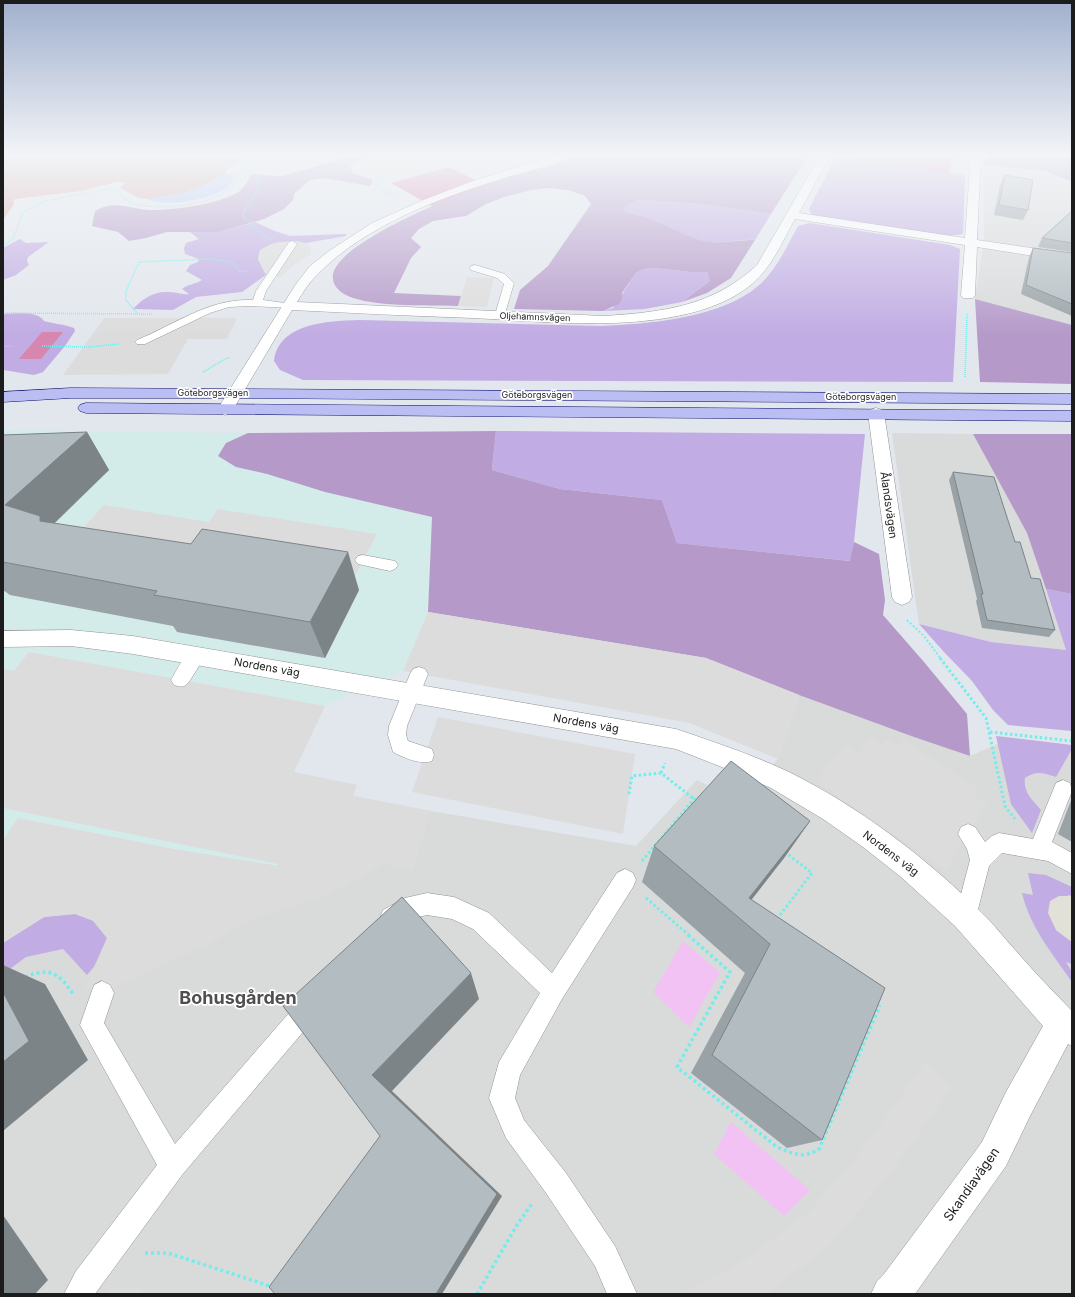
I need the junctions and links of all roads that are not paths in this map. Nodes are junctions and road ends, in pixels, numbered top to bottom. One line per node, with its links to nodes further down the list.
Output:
1 (402, 215): 10 (street)
2 (791, 215): 5 (street); 11 (street, Oljehamnsvägen)
3 (973, 215): 5 (street)
4 (292, 244): 9 (lane)
5 (971, 244): 6 (street); 8 (street)
6 (1072, 258)
7 (475, 268): 11 (lane)
8 (968, 295)
9 (257, 304): 10 (lane); 12 (lane)
10 (288, 306): 11 (street, Oljehamnsvägen); 13 (street)
11 (500, 315)
12 (141, 342)
13 (234, 393): 14 (main road, Göteborgsvägen); 15 (main road, Göteborgsvägen); 17 (street)
14 (3, 397)
15 (1072, 399)
16 (3, 410): 17 (main road, Göteborgsvägen)
17 (225, 410): 18 (main road, Göteborgsvägen)
18 (876, 413): 19 (main road, Göteborgsvägen); 22 (street, Ålandsvägen)
19 (1072, 416)
20 (363, 560): 21 (lane)
21 (390, 565)
22 (902, 597)
23 (5, 636): 24 (street, Nordens väg)
24 (196, 655): 25 (lane); 26 (street, Nordens väg)
25 (180, 680)
26 (414, 683): 27 (lane); 34 (street, Nordens väg)
27 (425, 755)
28 (1063, 789): 30 (lane)
29 (968, 834): 31 (lane)
30 (1039, 849): 31 (lane); 32 (lane)
31 (980, 860): 34 (lane)
32 (1072, 864)
33 (625, 880): 36 (lane)
34 (966, 917): 39 (street, Nordens väg)
35 (374, 931): 36 (lane)
36 (554, 991): 43 (lane)
37 (323, 992): 40 (lane)
38 (102, 993): 40 (lane)
39 (1067, 1027): 41 (street, Skandiavägen)
40 (173, 1166): 42 (lane)
41 (897, 1292)
42 (79, 1294)
43 (622, 1294)

